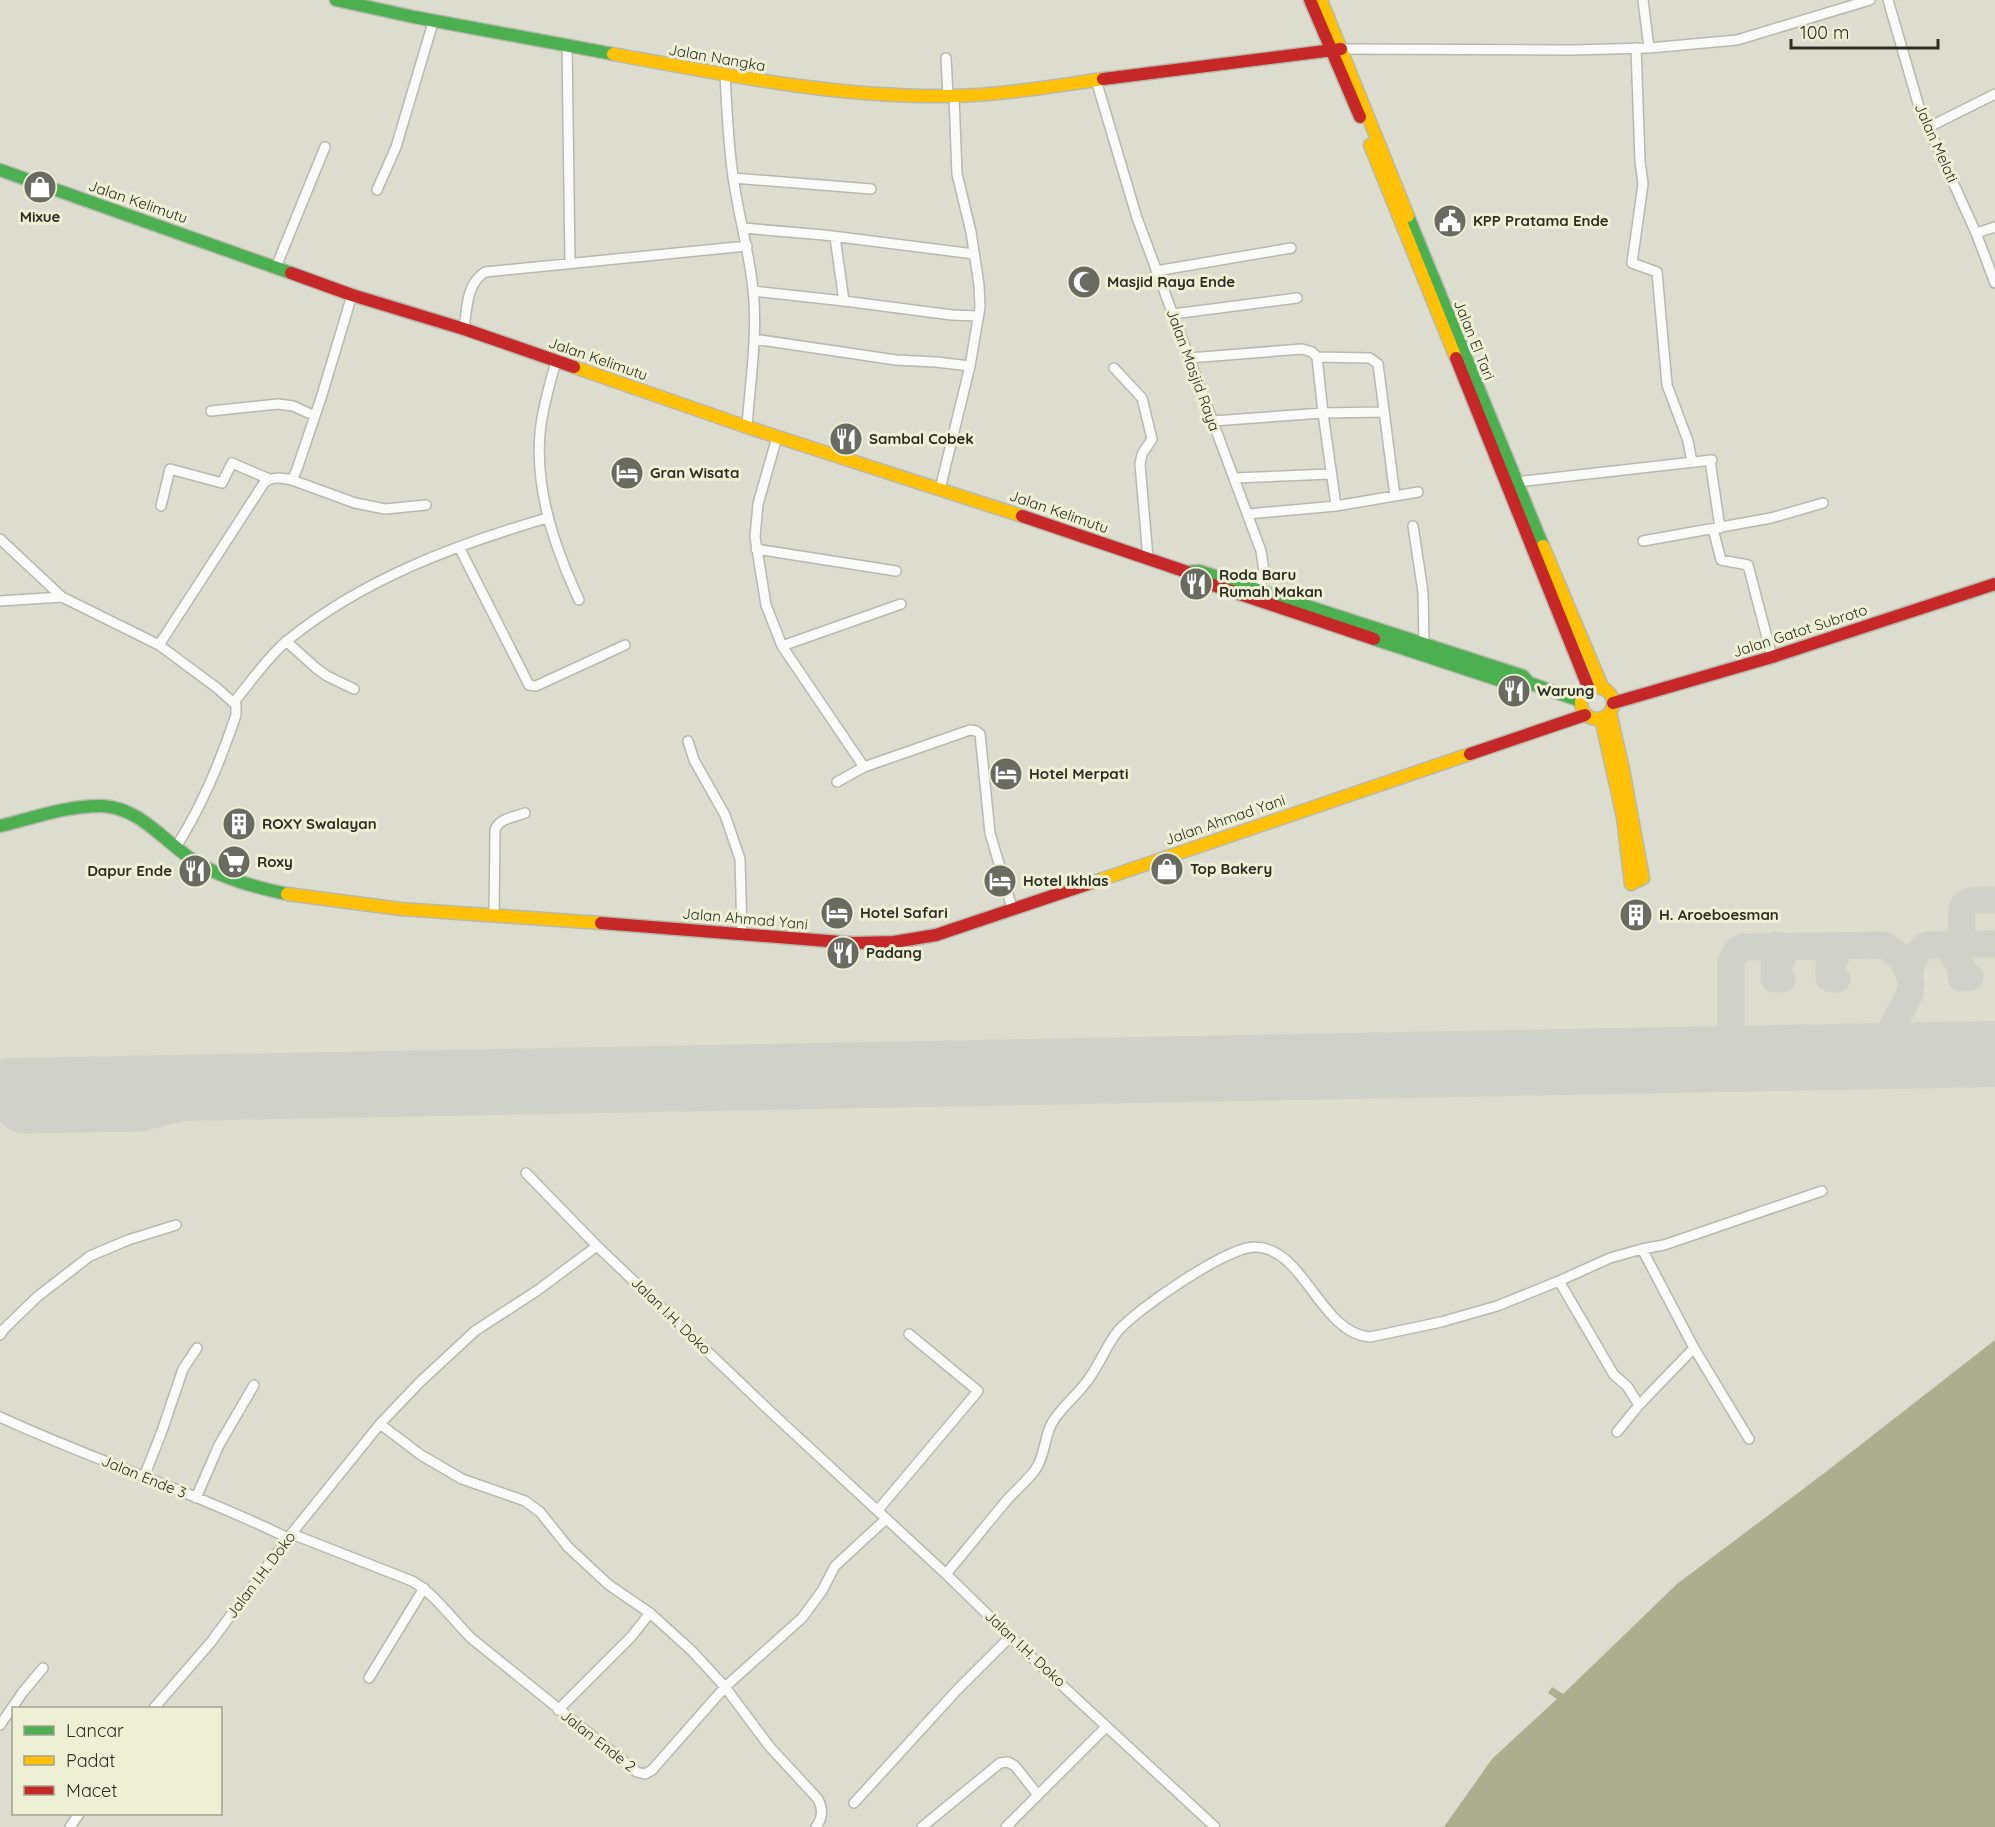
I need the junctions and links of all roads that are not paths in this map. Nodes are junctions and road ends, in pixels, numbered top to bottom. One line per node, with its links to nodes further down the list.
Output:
1 (336, 0): 7 (main road, Jalan Nangka)
2 (1310, 0): 11 (main road, Jalan El Tari)
3 (1321, 0): 11 (main road, Jalan El Tari)
4 (1643, 0): 10 (street)
5 (1870, 0): 10 (street)
6 (1888, 0): 17 (street, Jalan Melati)
7 (434, 19): 8 (main road, Jalan Nangka); 22 (street)
8 (567, 45): 13 (main road, Jalan Nangka); 30 (street)
9 (1636, 48): 10 (street); 11 (street); 55 (street)
10 (1649, 48)
11 (1336, 51): 14 (main road, Jalan Nangka); 47 (main road, Jalan El Tari)
12 (946, 58): 16 (street)
13 (725, 75): 16 (main road, Jalan Nangka); 20 (street)
14 (1096, 80): 16 (main road, Jalan Nangka); 32 (street, Jalan Masjid Raya)
15 (1995, 94): 17 (street)
16 (951, 96): 29 (street)
17 (1928, 128): 25 (street, Jalan Melati)
18 (325, 147): 31 (street)
19 (0, 170): 31 (main road, Jalan Kelimutu)
20 (733, 178): 21 (street); 24 (street)
21 (871, 189)
22 (377, 190)
23 (1995, 227): 25 (street)
24 (743, 228): 26 (street); 27 (street)
25 (1976, 233): 33 (street, Jalan Melati)
26 (835, 237): 29 (street); 37 (street)
27 (747, 246): 30 (street); 34 (street)
28 (1291, 248): 32 (street)
29 (974, 254): 39 (street)
30 (570, 263): 40 (street)
31 (276, 267): 35 (main road, Jalan Kelimutu)
32 (1156, 271): 38 (street, Jalan Masjid Raya)
33 (1995, 283)
34 (753, 291): 37 (street); 41 (street)
35 (352, 295): 40 (main road, Jalan Kelimutu); 51 (street)
36 (1297, 298): 38 (street)
37 (844, 301): 39 (street)
38 (1173, 314): 42 (street, Jalan Masjid Raya)
39 (977, 316): 45 (street)
40 (464, 329): 44 (main road, Jalan Kelimutu)
41 (754, 339): 45 (street); 53 (street)
42 (1190, 357): 43 (street); 52 (street, Jalan Masjid Raya)
43 (1317, 357): 49 (street); 50 (street)
44 (556, 361): 53 (main road, Jalan Kelimutu); 69 (street)
45 (970, 366): 61 (street)
46 (1114, 368): 76 (street)
47 (1465, 368): 60 (main road, Jalan El Tari); 92 (main road, Jalan El Tari)
48 (211, 411): 51 (street)
49 (1383, 411): 50 (street); 63 (street)
50 (1323, 413): 52 (street); 56 (street)
51 (315, 416): 59 (street)
52 (1213, 421): 57 (street, Jalan Masjid Raya)
53 (747, 427): 54 (main road, Jalan Kelimutu)
54 (777, 437): 61 (main road, Jalan Kelimutu); 75 (street)
55 (1692, 462): 60 (street); 71 (street)
56 (1330, 474): 57 (street); 67 (street)
57 (1234, 478): 68 (street, Jalan Masjid Raya)
58 (269, 479): 59 (street); 66 (street); 85 (street)
59 (292, 480): 65 (street)
60 (1516, 482): 93 (main road, Jalan El Tari)
61 (940, 489): 76 (main road, Jalan Kelimutu)
62 (1418, 492): 63 (street)
63 (1395, 496): 67 (street)
64 (1823, 503): 71 (street)
65 (426, 505)
66 (162, 506)
67 (1336, 506): 68 (street)
68 (1248, 514): 79 (street, Jalan Masjid Raya)
69 (547, 518): 74 (street); 81 (street)
70 (1413, 526): 87 (street)
71 (1717, 528): 73 (street); 89 (street)
72 (0, 539): 80 (street)
73 (1643, 541)
74 (459, 547): 84 (street); 86 (street)
75 (756, 549): 77 (street); 88 (street)
76 (1148, 558): 79 (main road, Jalan Kelimutu)
77 (896, 571)
78 (1995, 584): 89 (main road, Jalan Gatot Subroto)
79 (1258, 595): 87 (main road); 90 (main road)
80 (62, 597): 82 (street); 85 (street)
81 (579, 600)
82 (0, 601)
83 (901, 603): 88 (street)
84 (286, 641): 91 (street); 95 (street)
85 (159, 645): 95 (street)
86 (625, 645)
87 (1424, 645): 90 (main road)
88 (782, 646): 99 (street)
89 (1772, 657): 96 (main road, Jalan Gatot Subroto)
90 (1529, 683): 94 (main road)
91 (354, 689)
92 (1589, 689): 93 (main road); 94 (main road)
93 (1604, 689): 96 (main road)
94 (1581, 701): 97 (main road)
95 (234, 702): 104 (street)
96 (1608, 711): 97 (main road); 100 (main road)
97 (1585, 715): 105 (main road, Jalan Ahmad Yani)
98 (688, 741): 107 (street)
99 (864, 767): 101 (street); 105 (street)
100 (1618, 770): 100 (main road)
101 (837, 782)
102 (525, 813): 106 (street)
103 (0, 826): 104 (main road, Jalan Ahmad Yani)
104 (176, 847): 106 (main road, Jalan Ahmad Yani)
105 (1012, 908): 107 (main road, Jalan Ahmad Yani)
106 (494, 916): 107 (main road, Jalan Ahmad Yani)
107 (742, 934)
108 (526, 1173): 111 (street)
109 (1821, 1191): 112 (street)
110 (176, 1225): 115 (street)
111 (597, 1246): 121 (street, Jalan I.H. Doko); 126 (street, Jalan I.H. Doko)
112 (1642, 1249): 113 (street); 117 (street)
113 (1559, 1281): 119 (street); 129 (street)
114 (909, 1334): 126 (street)
115 (0, 1335)
116 (197, 1348): 124 (street)
117 (1694, 1348): 119 (street); 123 (street)
118 (254, 1385): 125 (street)
119 (1639, 1405): 122 (street)
120 (0, 1417): 124 (street, Jalan Ende 3)
121 (380, 1424): 128 (street, Jalan I.H. Doko); 131 (street)
122 (1617, 1432)
123 (1749, 1439)
124 (144, 1477): 125 (street, Jalan Ende 3)
125 (196, 1498): 128 (street, Jalan Ende 3)
126 (878, 1510): 127 (street, Jalan I.H. Doko)
127 (886, 1519): 129 (street, Jalan I.H. Doko); 135 (street, Jalan Ende 2)
128 (290, 1536): 130 (street, Jalan Ende 2); 137 (street, Jalan I.H. Doko)
129 (946, 1574): 132 (street, Jalan I.H. Doko)
130 (424, 1588): 134 (street); 139 (street, Jalan Ende 2)
131 (650, 1613): 135 (street); 139 (street)
132 (1010, 1637): 141 (street, Jalan I.H. Doko); 143 (street)
133 (43, 1668): 136 (street)
134 (369, 1678)
135 (724, 1687): 139 (street, Jalan Ende 2); 144 (street)
136 (13, 1707)
137 (155, 1707)
138 (12, 1708): 140 (street)
139 (558, 1710)
140 (0, 1725)
141 (1106, 1727): 142 (street); 147 (street, Jalan I.H. Doko)
142 (1038, 1795): 145 (street); 146 (street)
143 (854, 1803)
144 (816, 1827)
145 (922, 1827)
146 (1006, 1827)
147 (1215, 1827)

